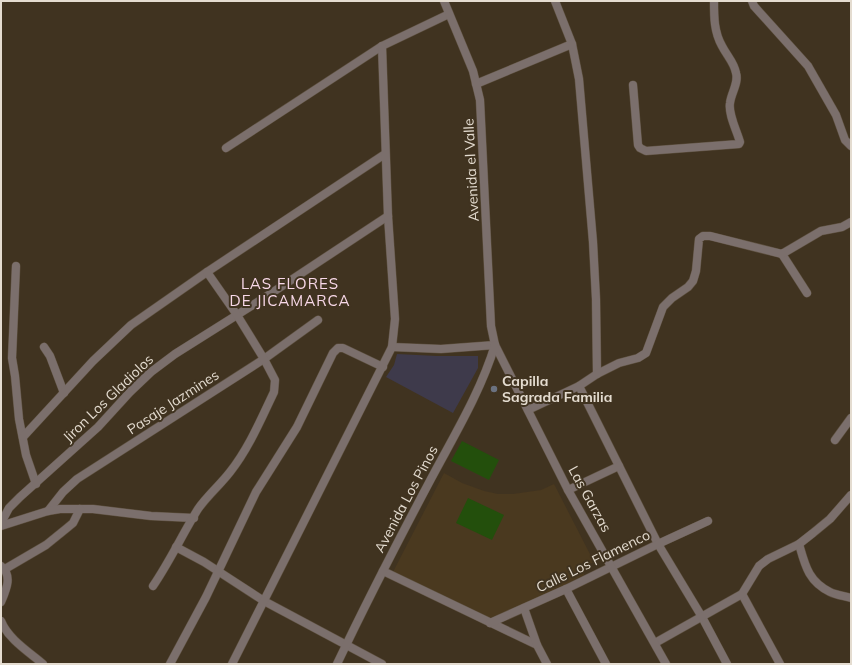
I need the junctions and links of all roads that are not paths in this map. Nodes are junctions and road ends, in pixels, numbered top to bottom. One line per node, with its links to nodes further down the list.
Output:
1 (444, 1): 5 (street, Avenida el Valle)
2 (556, 1): 6 (street)
3 (714, 1): 9 (street)
4 (752, 1): 10 (street)
5 (449, 14): 7 (street); 8 (street, Avenida el Valle)
6 (572, 44): 8 (street); 26 (street)
7 (382, 46): 11 (street); 12 (street)
8 (476, 84): 21 (street, Avenida el Valle)
9 (633, 85)
10 (851, 146)
11 (226, 148)
12 (385, 154): 13 (street); 17 (street)
13 (388, 216): 19 (street, Jiron Los Gladiolos); 23 (street)
14 (851, 222): 15 (street)
15 (782, 254): 18 (street); 26 (street)
16 (16, 266): 31 (street)
17 (207, 272): 19 (street); 28 (street)
18 (807, 293)
19 (237, 315): 24 (street); 34 (street, Jiron Los Gladiolos)
20 (318, 320): 24 (street, Pasaje Jazmines)
21 (495, 345): 23 (street); 29 (street, Las Garzas); 48 (street, Avenida Los Pinos)
22 (44, 347): 28 (street)
23 (392, 347): 25 (street)
24 (264, 359): 38 (street, Pasaje Jazmines); 39 (street)
25 (383, 368): 47 (street); 53 (street)
26 (597, 374): 27 (street)
27 (579, 386): 29 (street); 33 (street)
28 (64, 393): 31 (street)
29 (528, 410): 35 (street, Las Garzas)
30 (851, 418): 32 (street)
31 (24, 437): 34 (street)
32 (835, 440)
33 (619, 466): 35 (street); 42 (street)
34 (36, 484): 41 (street, Jiron Los Gladiolos)
35 (568, 490): 45 (street, Las Garzas)
36 (851, 495): 43 (street)
37 (80, 509): 38 (street); 39 (street); 46 (street)
38 (48, 511): 41 (street)
39 (194, 518): 44 (street)
40 (708, 521): 42 (street, Calle Los Flamenco)
41 (1, 525)
42 (658, 544): 45 (street, Calle Los Flamenco); 56 (street)
43 (799, 544): 51 (street); 52 (street)
44 (176, 547): 47 (street); 49 (street)
45 (612, 566): 50 (street, Calle Los Flamenco); 59 (street, Las Garzas)
46 (3, 567): 54 (street)
47 (218, 571): 53 (street); 63 (street)
48 (383, 571): 58 (street); 60 (street, Avenida Los Pinos)
49 (153, 586)
50 (566, 589): 55 (street, Calle Los Flamenco); 68 (street)
51 (742, 594): 56 (street); 71 (street)
52 (851, 598)
53 (264, 601): 60 (street); 64 (street)
54 (1, 602)
55 (524, 608): 58 (street, Calle Los Flamenco); 61 (street)
56 (702, 617): 59 (street); 70 (street)
57 (1, 620): 62 (street)
58 (490, 624): 61 (street)
59 (655, 643): 69 (street, Las Garzas)
60 (346, 645): 65 (street, Avenida Los Pinos); 66 (street)
61 (537, 645): 67 (street)
62 (44, 664)
63 (170, 664)
64 (232, 664)
65 (337, 664)
66 (382, 664)
67 (547, 664)
68 (606, 664)
69 (666, 664)
70 (727, 664)
71 (780, 664)

